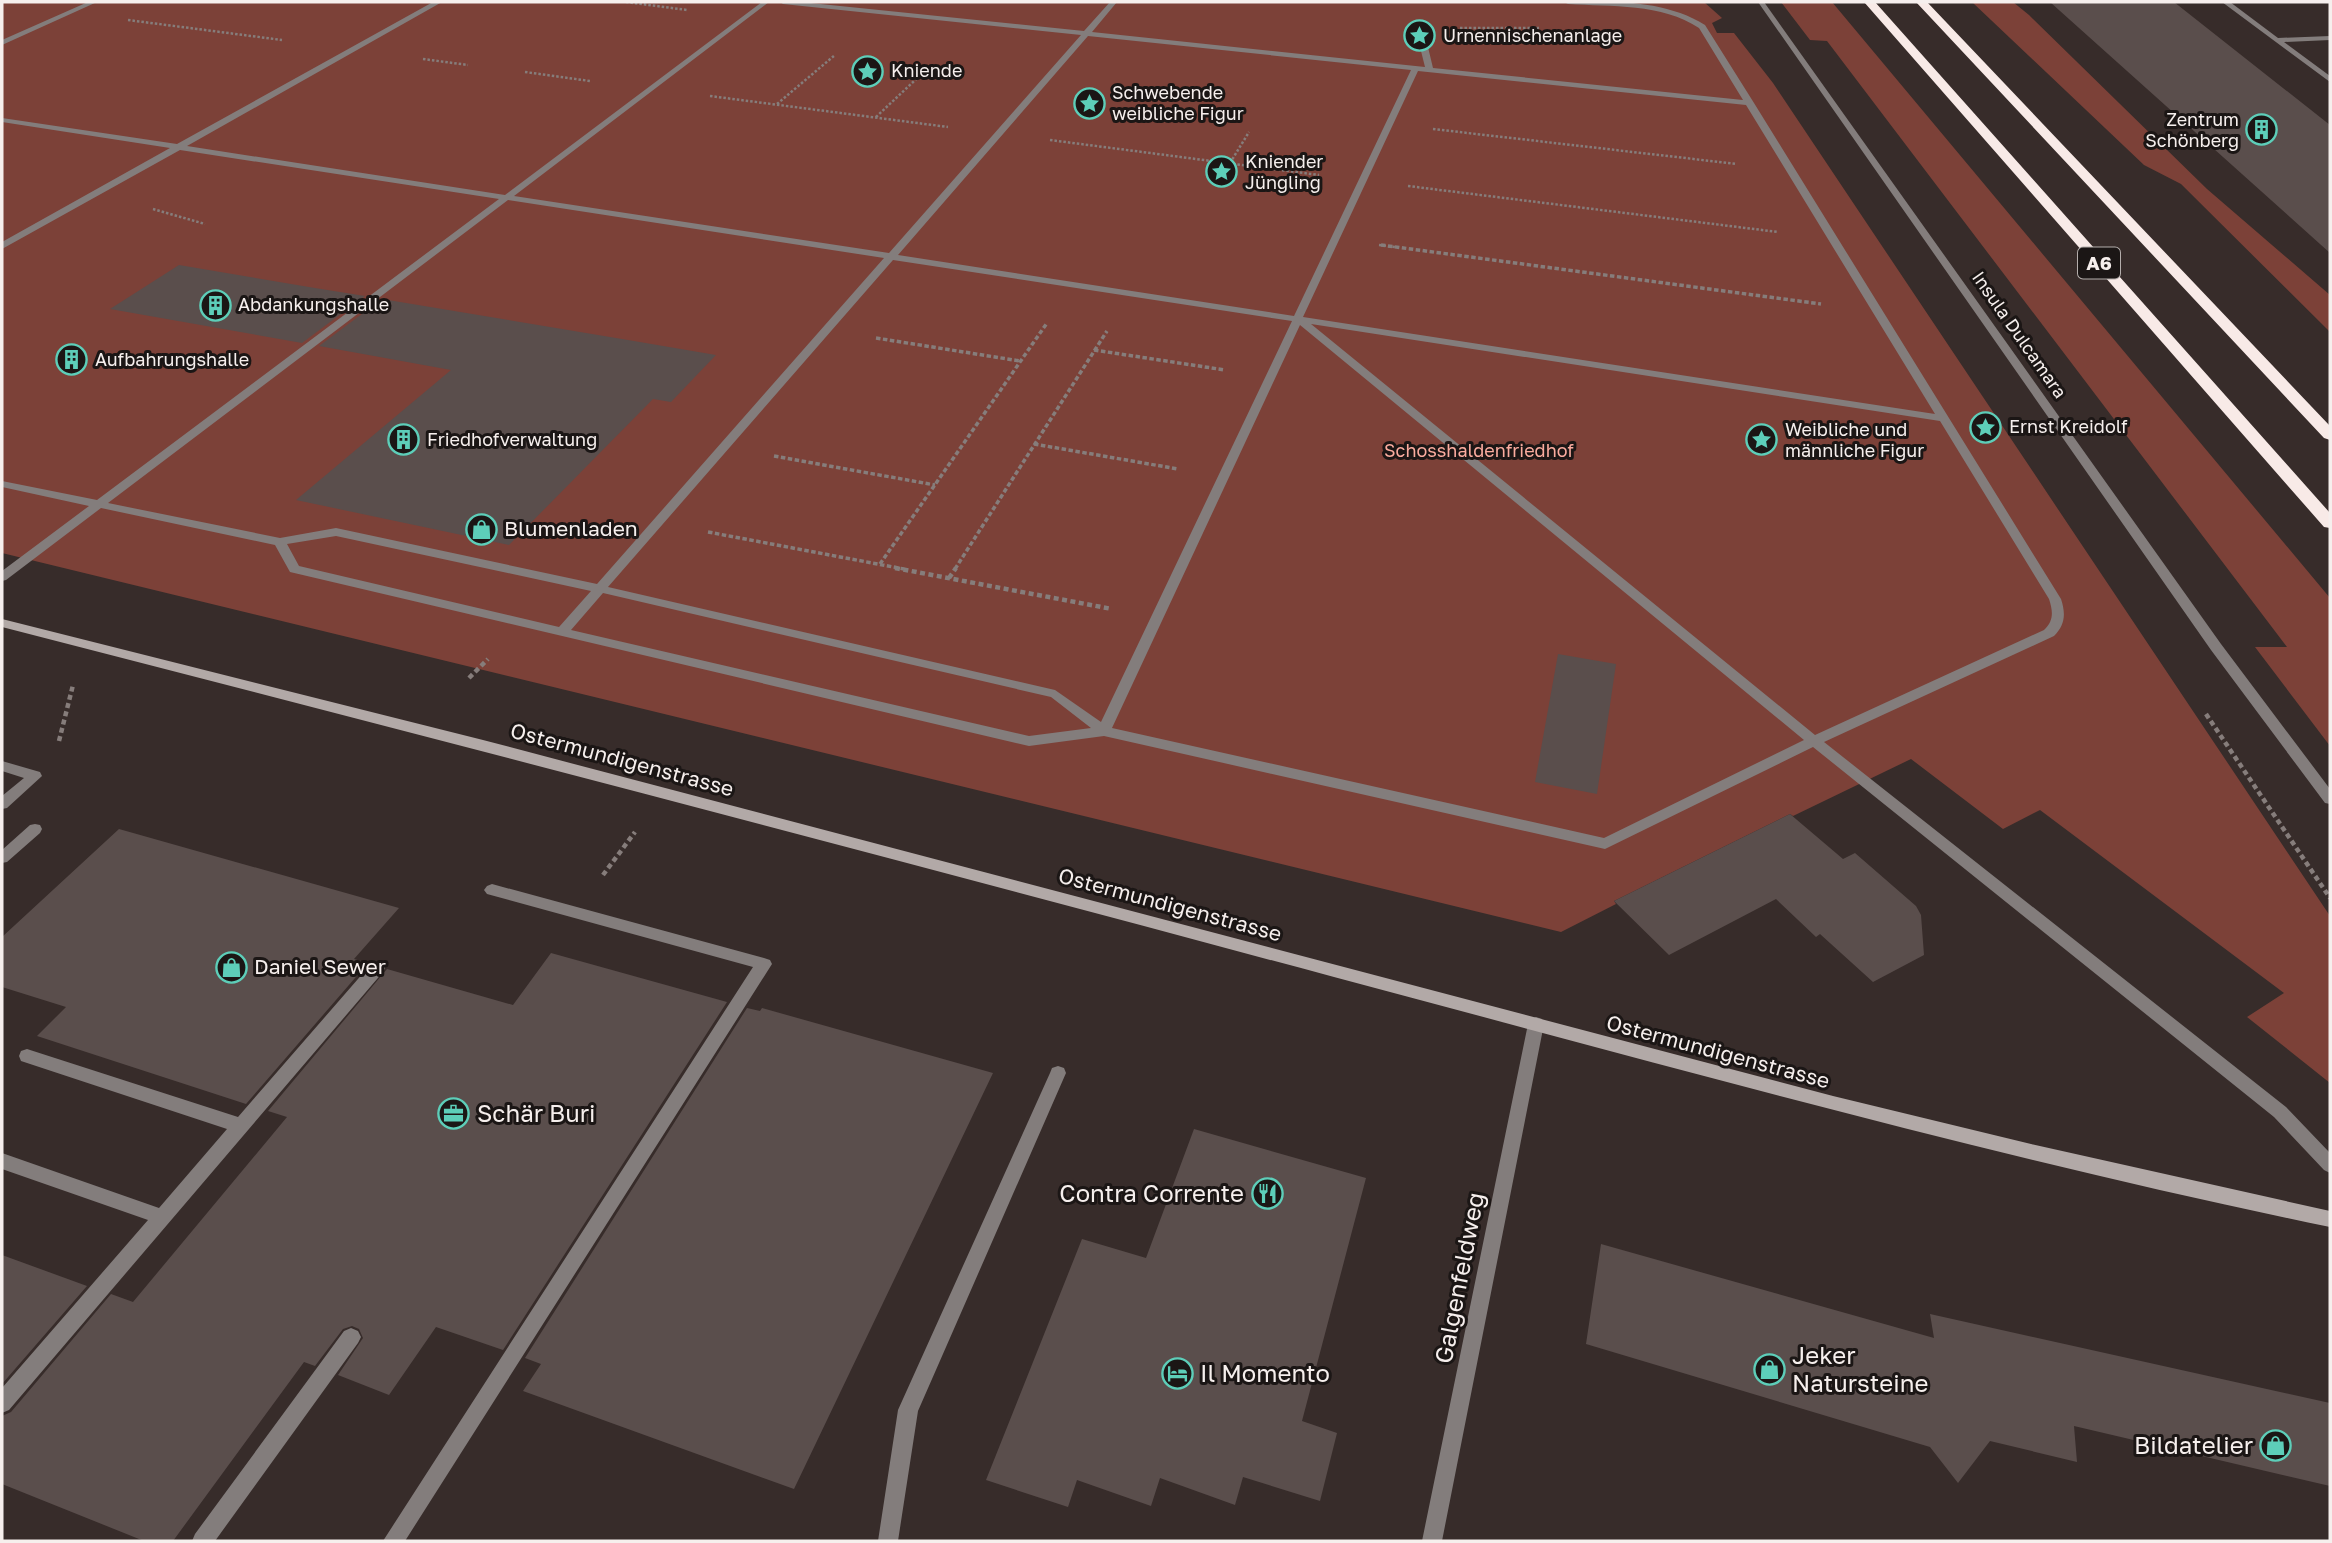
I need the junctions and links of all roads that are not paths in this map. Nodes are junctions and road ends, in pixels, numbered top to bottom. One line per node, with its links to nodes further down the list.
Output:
1 (93, 2): 14 (street)
2 (439, 2): 21 (street)
3 (766, 2): 22 (street)
4 (783, 2): 11 (street)
5 (1114, 2): 11 (street)
6 (1568, 2): 19 (street)
7 (1760, 2): 39 (street, Insula Dulcamara)
8 (1869, 2): 30 (highway, A6)
9 (1921, 2): 27 (highway, A6)
10 (2226, 2): 13 (street)
11 (1086, 35): 16 (street); 24 (street)
12 (2330, 38): 13 (street)
13 (2277, 40): 18 (street)
14 (2, 43)
15 (1423, 43): 17 (street)
16 (1415, 69): 17 (street); 25 (street)
17 (1430, 71): 19 (street)
18 (2330, 80)
19 (1750, 103): 26 (street)
20 (2, 120): 21 (street)
21 (177, 148): 22 (street); 23 (street)
22 (506, 198): 24 (street); 29 (street)
23 (2, 246)
24 (891, 257): 25 (street); 33 (street)
25 (1299, 319): 26 (street); 36 (street); 37 (street)
26 (1942, 418): 37 (street)
27 (2330, 435)
28 (2, 484): 29 (street)
29 (100, 504): 31 (street); 32 (street)
30 (2330, 523)
31 (281, 542): 33 (street); 35 (street)
32 (2, 577)
33 (600, 589): 35 (street); 36 (street)
34 (2, 623): 45 (main road, Ostermundigenstrasse)
35 (563, 631): 36 (street)
36 (1104, 732): 37 (street)
37 (1814, 741): 50 (street)
38 (2, 766): 40 (street)
39 (2330, 799)
40 (2, 804)
41 (35, 829): 42 (street)
42 (2, 858)
43 (492, 890): 56 (street)
44 (377, 968): 48 (street)
45 (1536, 1024): 52 (main road, Ostermundigenstrasse); 58 (street, Galgenfeldweg)
46 (27, 1056): 48 (street)
47 (1058, 1073): 57 (street)
48 (240, 1126): 51 (street)
49 (2, 1161): 51 (street)
50 (2330, 1165)
51 (162, 1217): 54 (street)
52 (2330, 1219)
53 (351, 1337): 55 (street)
54 (2, 1403)
55 (202, 1541)
56 (393, 1541)
57 (888, 1541)
58 (1432, 1541)

